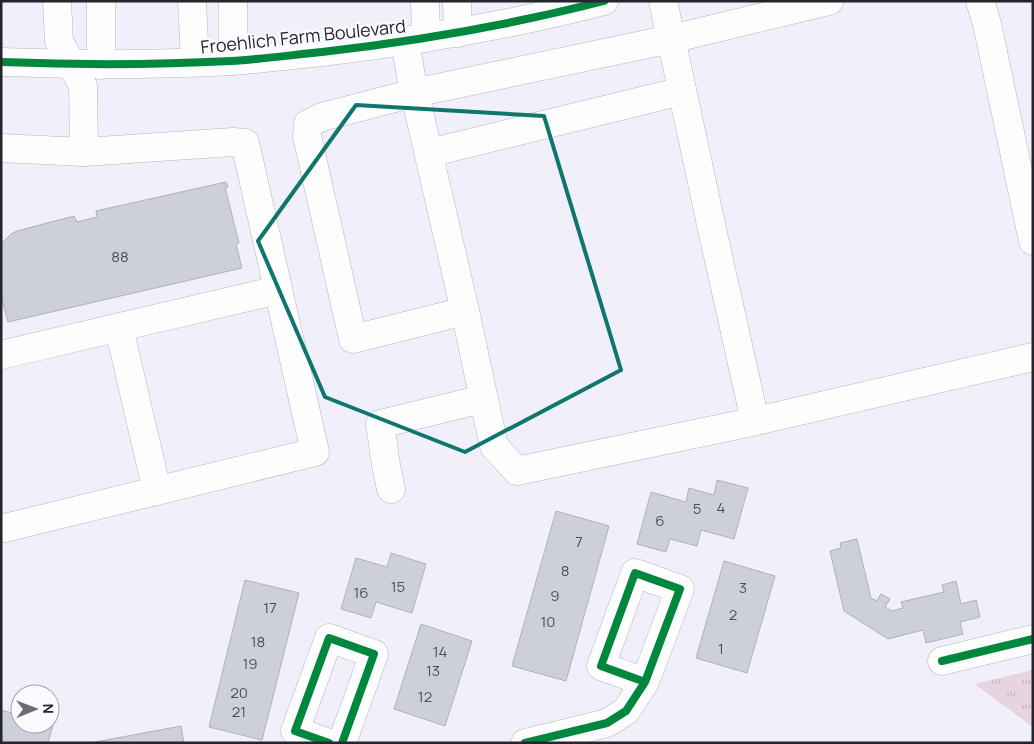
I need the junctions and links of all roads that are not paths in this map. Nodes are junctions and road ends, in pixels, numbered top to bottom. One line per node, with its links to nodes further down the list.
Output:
1 (57, 1): 17 (street)
2 (101, 1): 18 (street)
3 (192, 1): 16 (street)
4 (233, 1): 14 (street)
5 (425, 1): 12 (street)
6 (457, 1): 11 (street)
7 (604, 1): 11 (street, Froehlich Farm Boulevard)
8 (663, 1): 13 (street)
9 (829, 1): 13 (street)
10 (980, 1): 24 (street)
11 (458, 33): 12 (street, Froehlich Farm Boulevard)
12 (416, 39): 14 (street, Froehlich Farm Boulevard); 20 (street)
13 (671, 39): 19 (street); 20 (street)
14 (234, 61): 16 (street, Froehlich Farm Boulevard)
15 (1, 62): 17 (street, Froehlich Farm Boulevard)
16 (195, 62): 18 (street, Froehlich Farm Boulevard)
17 (71, 65): 18 (street, Froehlich Farm Boulevard); 22 (street)
18 (101, 65)
19 (682, 91): 23 (street); 31 (street)
20 (414, 93): 23 (street); 26 (street)
21 (1, 148): 22 (street)
22 (84, 152): 25 (street)
23 (429, 152): 26 (street)
24 (1033, 241)
25 (278, 290): 27 (street); 33 (street)
26 (465, 311): 30 (street)
27 (119, 328): 28 (street); 33 (street)
28 (1, 355)
29 (1033, 358): 31 (street)
30 (483, 399): 31 (street); 32 (street)
31 (755, 421)
32 (391, 489)
33 (157, 491): 34 (street)
34 (1, 529)
35 (1033, 639): 36 (street)
36 (942, 661)
37 (645, 682): 40 (street)
38 (328, 743): 39 (street)
39 (342, 743)
40 (525, 743)

